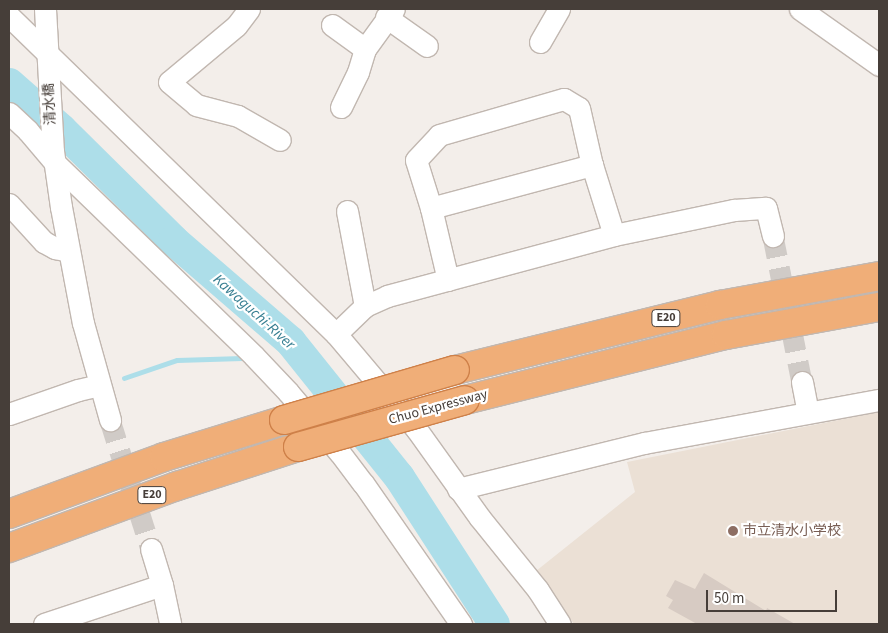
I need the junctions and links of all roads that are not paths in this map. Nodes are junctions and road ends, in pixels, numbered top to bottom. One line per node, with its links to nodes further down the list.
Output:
1 (45, 9): 12 (street, 清水橋)
2 (249, 9): 16 (street)
3 (559, 9): 9 (street)
4 (800, 9): 7 (street)
5 (390, 13): 10 (street); 11 (street)
6 (9, 16): 12 (street)
7 (823, 16): 13 (street)
8 (332, 25): 11 (street)
9 (540, 42)
10 (427, 46)
11 (366, 49): 14 (street)
12 (48, 54): 17 (street, 清水橋); 29 (street)
13 (879, 65)
14 (341, 106)
15 (9, 113): 17 (street)
16 (280, 140)
17 (54, 157): 24 (street, 清水橋); 43 (street)
18 (592, 165): 20 (street); 20 (street); 22 (street)
19 (9, 204): 24 (street)
20 (431, 208): 26 (street)
21 (347, 211): 27 (street)
22 (614, 235): 23 (street); 26 (street)
23 (773, 236)
24 (69, 251): 31 (street, 清水橋)
25 (879, 276): 37 (highway, E20, bridge)
26 (448, 280): 27 (street)
27 (365, 306): 29 (street)
28 (879, 307): 38 (highway, Chuo Expressway / E20, bridge)
29 (336, 334): 36 (street)
30 (802, 382): 33 (street)
31 (99, 386): 34 (street); 35 (street, 清水橋)
32 (879, 400): 33 (street)
33 (808, 412): 36 (street)
34 (9, 414)
35 (110, 420)
36 (458, 489): 44 (street)
37 (9, 514)
38 (9, 548)
39 (152, 549): 40 (street)
40 (162, 585): 41 (street); 42 (street)
41 (44, 624)
42 (170, 624)
43 (461, 624)
44 (560, 624)

